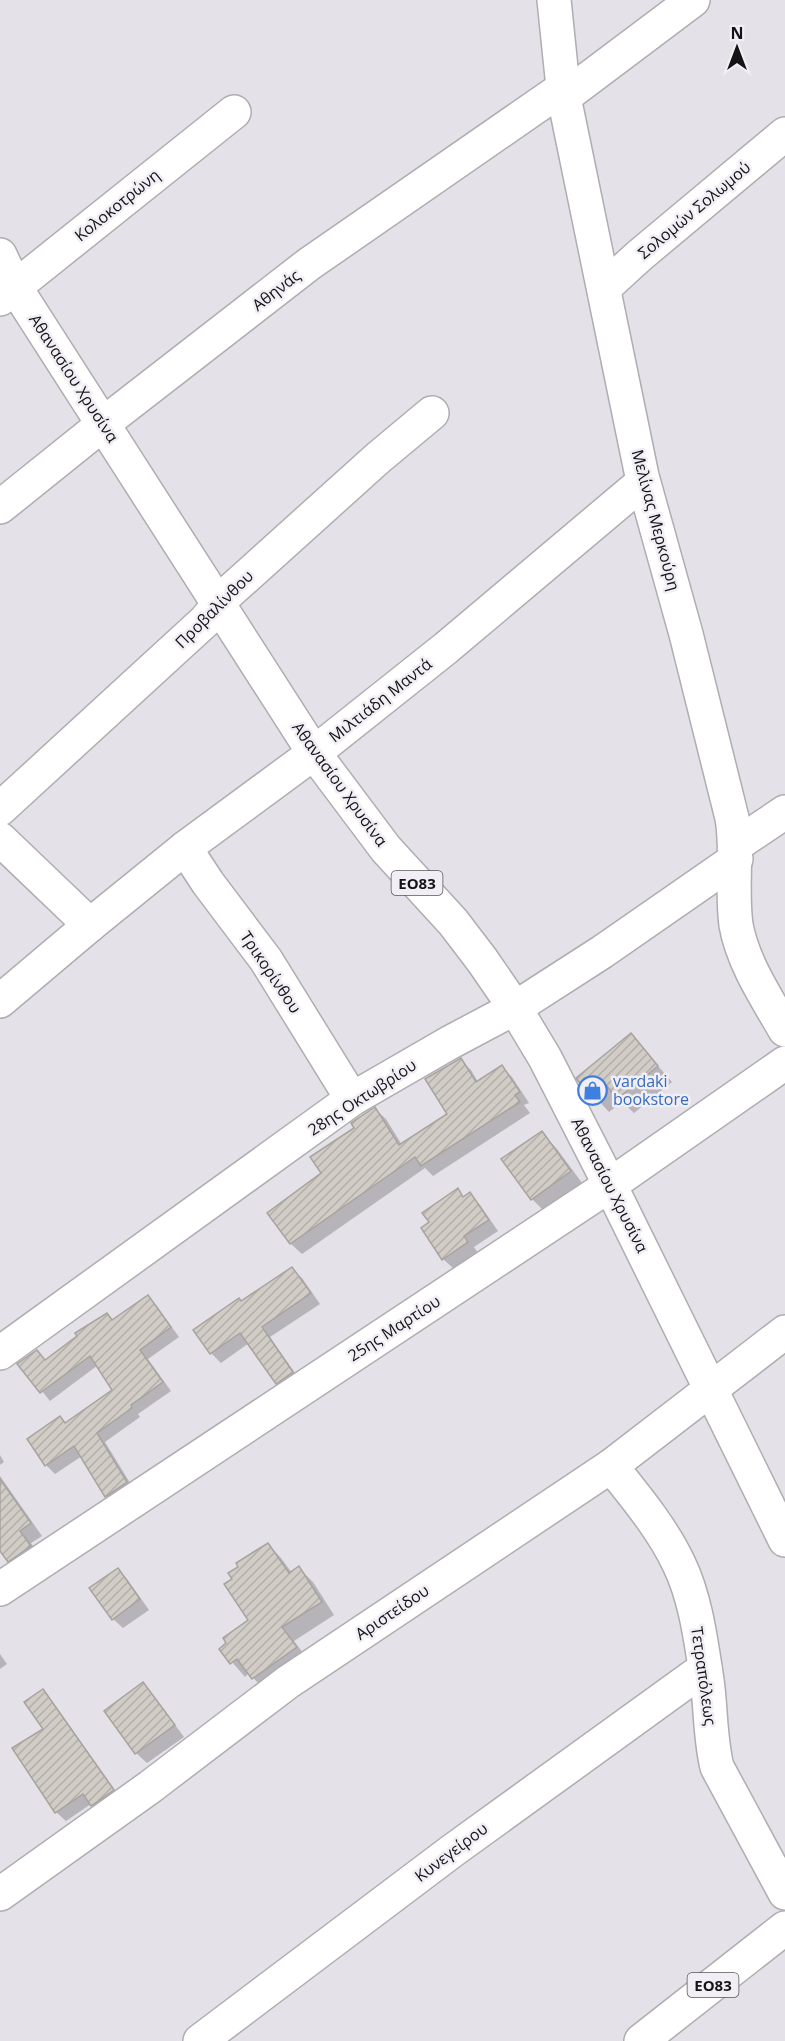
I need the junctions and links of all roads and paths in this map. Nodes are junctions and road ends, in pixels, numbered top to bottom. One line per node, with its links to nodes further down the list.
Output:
1 (554, 0): 3 (street, Μελίνας Μερκούρη)
2 (693, 0): 3 (street, Αθηνάς)
3 (564, 92): 7 (street, Μελίνας Μερκούρη); 10 (street, Αθηνάς)
4 (234, 112): 8 (street, Κολοκοτρώνη)
5 (785, 134): 7 (street, Σολομών Σολωμού)
6 (0, 255): 8 (street, Αθανασίου Χρυσίνα / ΕΟ83)
7 (604, 288): 11 (street, Μελίνας Μερκούρη)
8 (8, 293): 10 (street, Αθανασίου Χρυσίνα / ΕΟ83)
9 (432, 413): 13 (street, Προβαλίνθου)
10 (103, 424): 12 (street, Αθηνάς); 13 (street, Αθανασίου Χρυσίνα / ΕΟ83)
11 (643, 482): 14 (street, Μιλτιάδη Μαντά); 19 (street, Μελίνας Μερκούρη)
12 (0, 507)
13 (217, 604): 14 (street, Αθανασίου Χρυσίνα / ΕΟ83); 15 (street, Προβαλίνθου)
14 (314, 753): 18 (street, Μιλτιάδη Μαντά); 22 (street, Αθανασίου Χρυσίνα / ΕΟ83)
15 (0, 809)
16 (785, 813): 19 (street, 28ης Οκτωβρίου)
17 (0, 839): 20 (street)
18 (185, 848): 20 (street, Μιλτιάδη Μαντά); 25 (street, Τρικορίνθου)
19 (735, 852): 22 (street, 28ης Οκτωβρίου); 23 (street, Μελίνας Μερκούρη)
20 (90, 925): 21 (street, Μιλτιάδη Μαντά)
21 (0, 1001)
22 (515, 1008): 25 (street, 28ης Οκτωβρίου); 26 (street, Αθανασίου Χρυσίνα / ΕΟ83)
23 (785, 1030)
24 (785, 1063): 26 (street, 25ης Μαρτίου)
25 (352, 1099): 28 (street, 28ης Οκτωβρίου)
26 (610, 1185): 29 (street, Αθανασίου Χρυσίνα / ΕΟ83); 32 (street, 25ης Μαρτίου)
27 (785, 1332): 29 (street, Αριστείδου)
28 (0, 1353)
29 (711, 1388): 30 (street, Αριστείδου); 31 (street, Αθανασίου Χρυσίνα / ΕΟ83)
30 (611, 1466): 33 (street, Τετραπόλεως); 35 (street, Αριστείδου)
31 (785, 1540)
32 (0, 1588)
33 (705, 1668): 34 (street, Τετραπόλεως); 37 (street, Κυνεγείρου)
34 (785, 1893)
35 (0, 1894)
36 (785, 1928): 38 (street, ΕΟ83)
37 (200, 2041)
38 (641, 2041)

